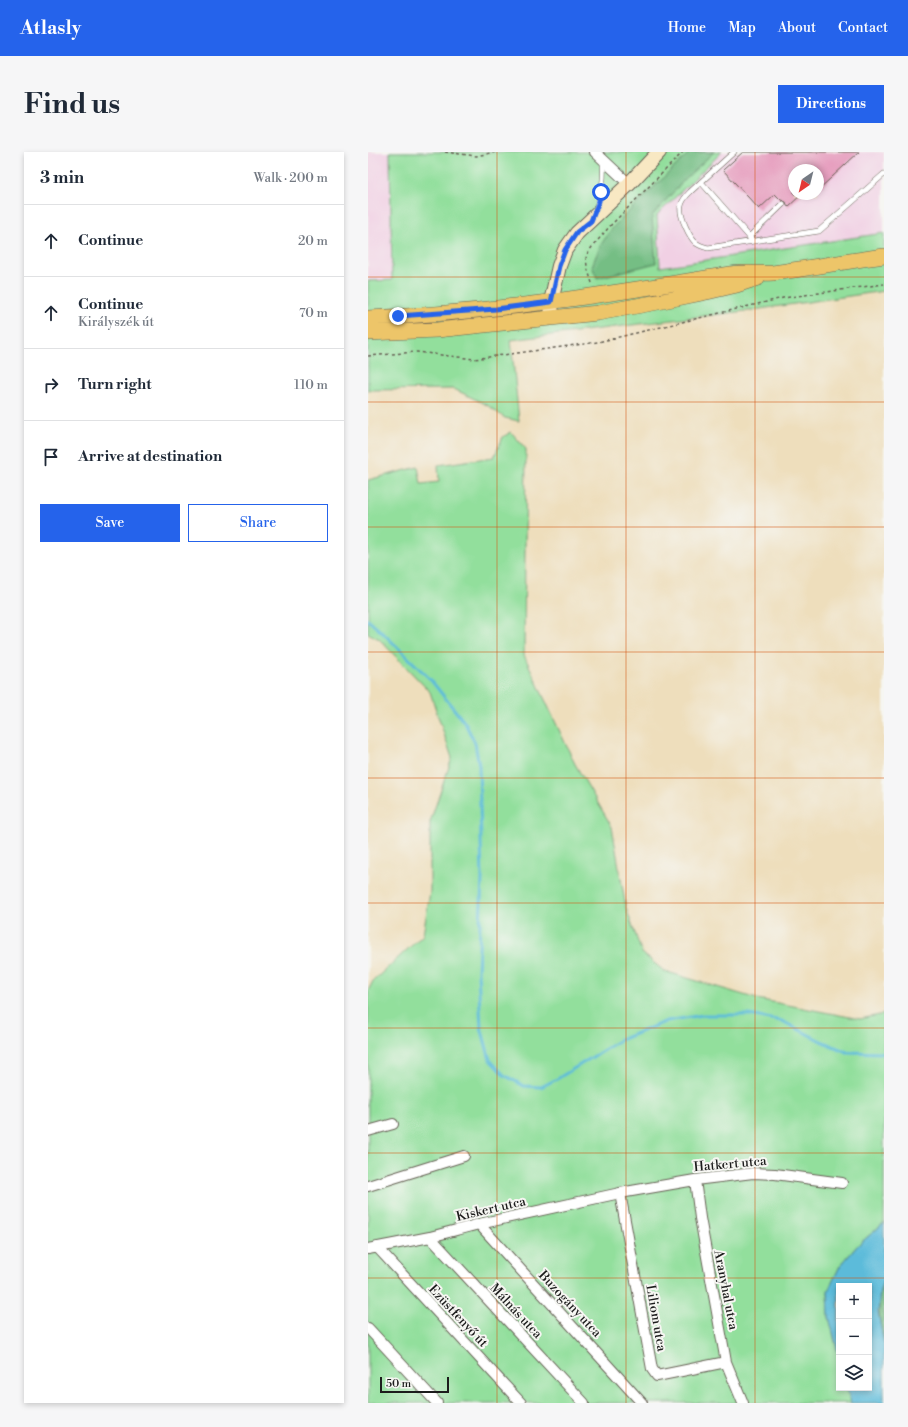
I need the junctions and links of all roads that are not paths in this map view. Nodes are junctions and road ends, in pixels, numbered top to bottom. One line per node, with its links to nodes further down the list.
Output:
1 (596, 152): 4 (street)
2 (659, 152): 7 (street)
3 (734, 152): 6 (lane)
4 (603, 159): 7 (street); 9 (lane)
5 (884, 174): 10 (lane)
6 (701, 182): 10 (lane); 10 (lane)
7 (629, 184): 9 (street)
8 (783, 204): 10 (lane)
9 (591, 221): 13 (street)
10 (751, 239)
11 (884, 256): 12 (main road)
12 (772, 273): 13 (main road); 14 (main road)
13 (551, 302): 14 (street); 15 (main road)
14 (552, 317): 16 (main road)
15 (368, 318)
16 (368, 333)
17 (393, 1124): 18 (street)
18 (368, 1132)
19 (464, 1156): 22 (street)
20 (695, 1180): 21 (street, Hatkert utca); 23 (street, Hatkert utca); 28 (street, Aranyhal utca)
21 (842, 1183)
22 (368, 1186)
23 (620, 1193): 24 (street, Kiskert utca); 28 (street, Liliom utca)
24 (479, 1224): 25 (street, Kiskert utca); 32 (street, Buzogány utca)
25 (430, 1237): 26 (street, Kiskert utca); 31 (street, Málnás utca)
26 (373, 1248): 30 (street, Ezüstfenyő út)
27 (368, 1328): 29 (street)
28 (726, 1362): 33 (street, Aranyhal utca)
29 (438, 1403)
30 (521, 1403)
31 (584, 1403)
32 (642, 1403)
33 (743, 1403)

